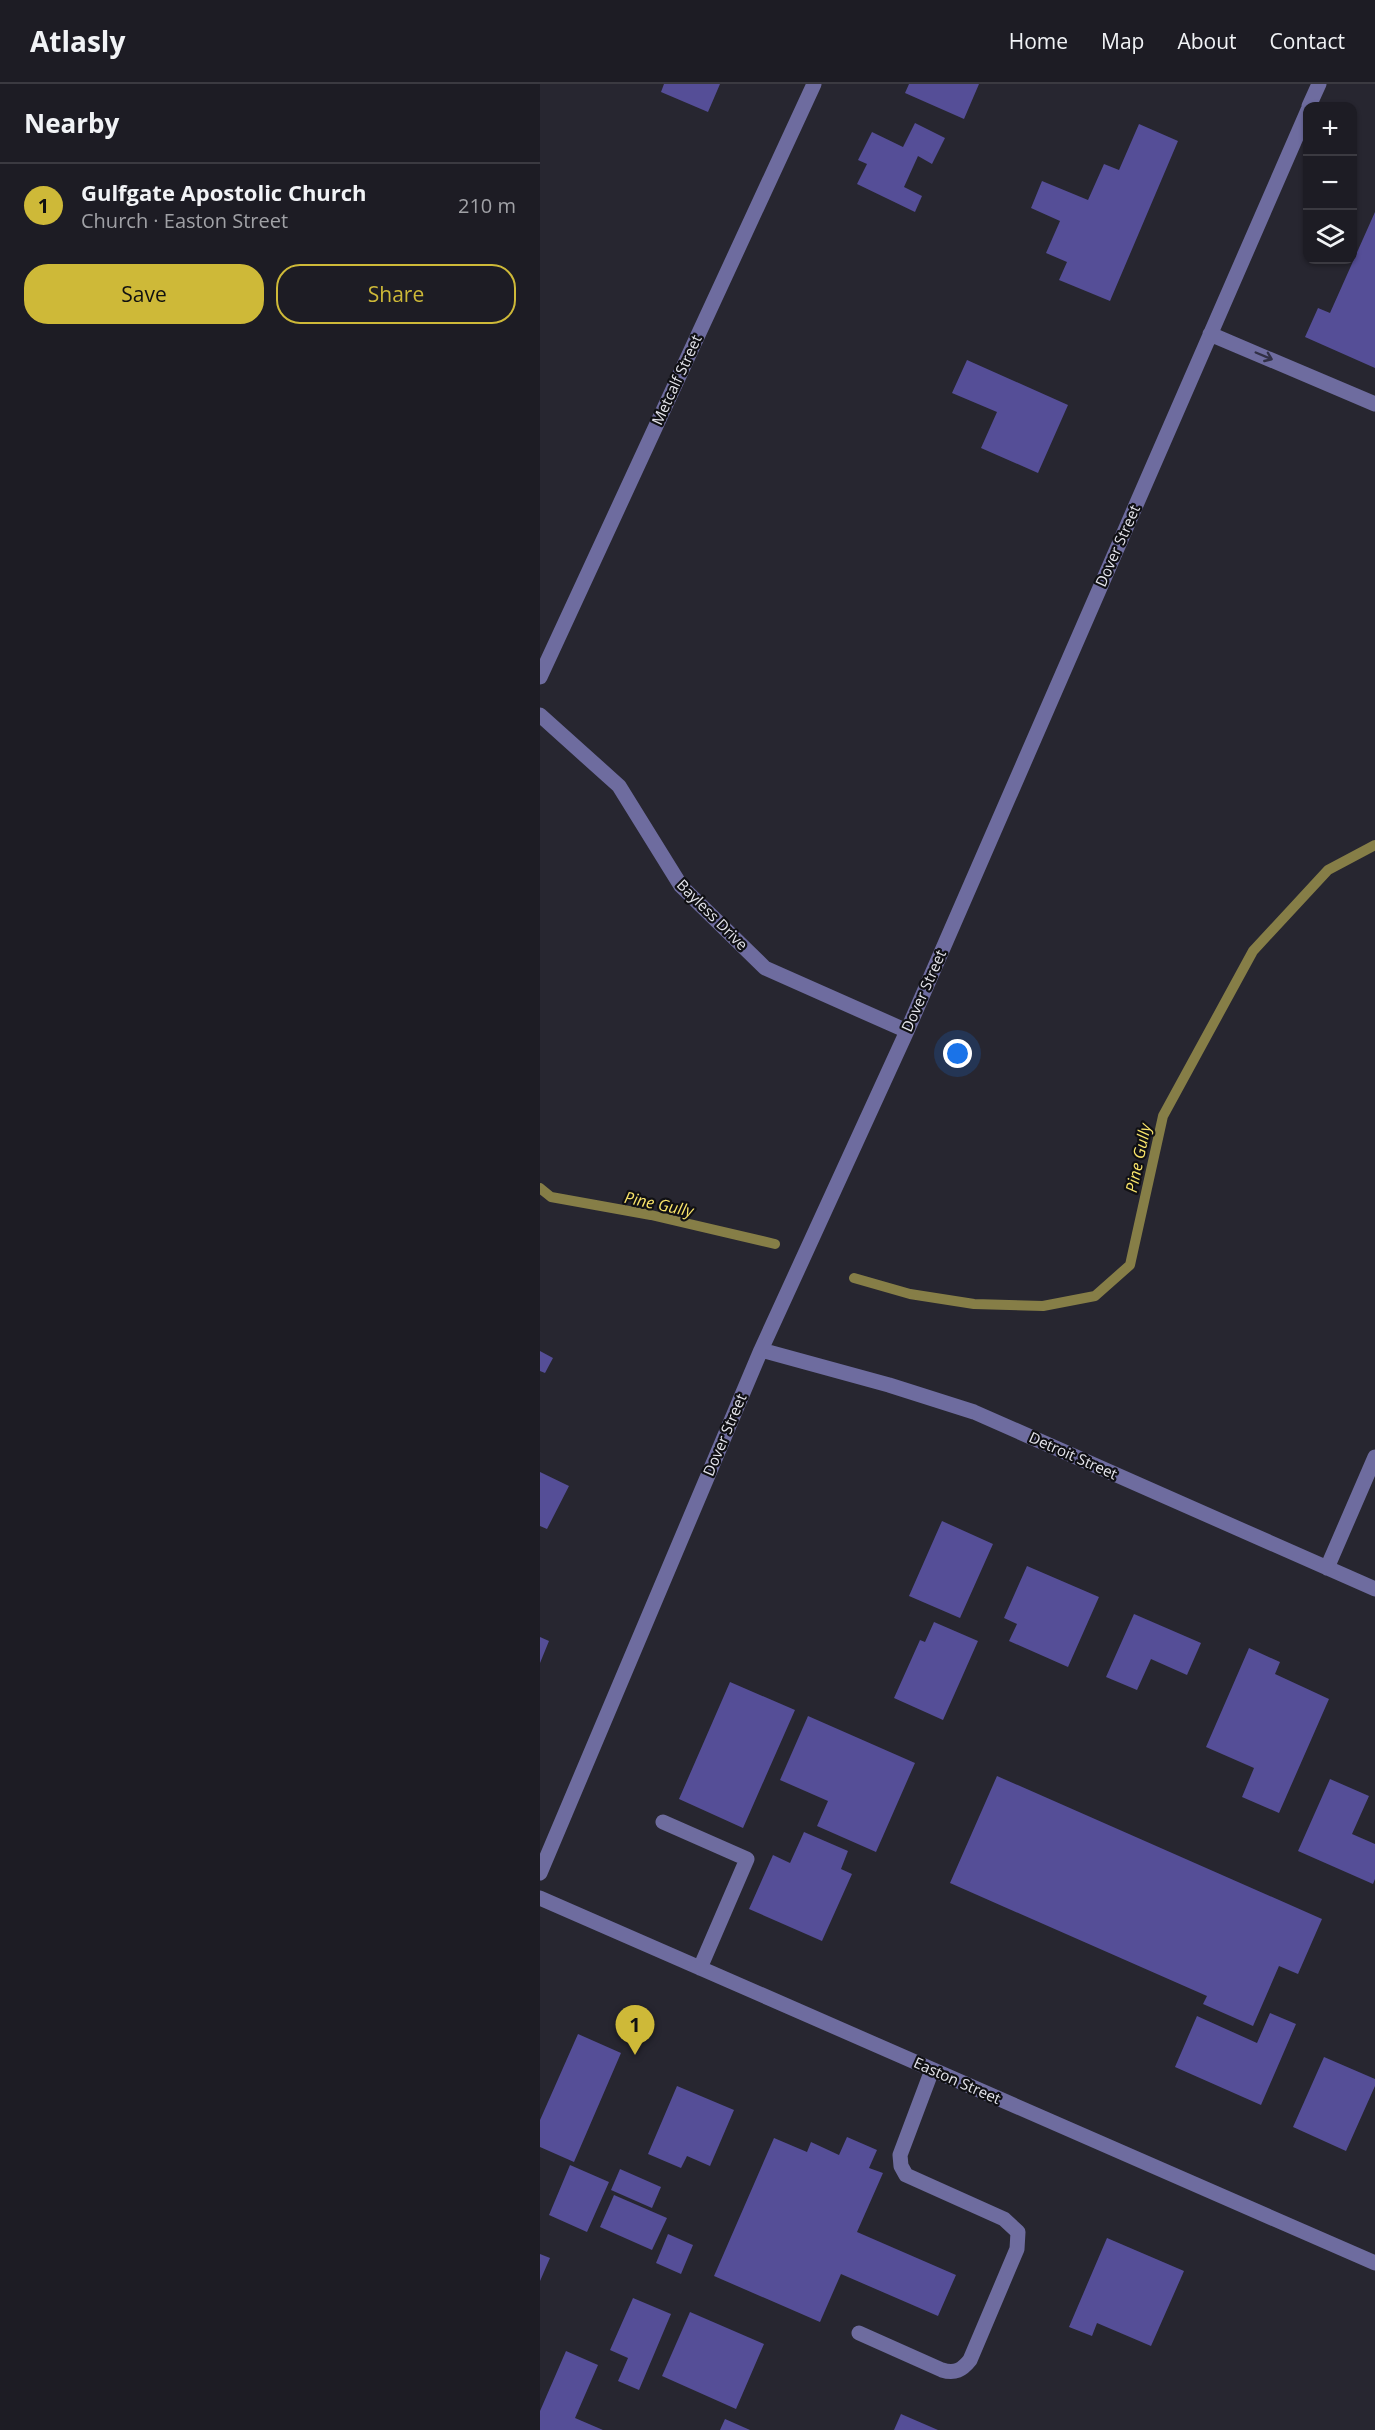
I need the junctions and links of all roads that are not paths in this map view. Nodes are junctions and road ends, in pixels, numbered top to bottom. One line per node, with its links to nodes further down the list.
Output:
1 (814, 84): 7 (street, Metcalf Street)
2 (1319, 84): 3 (street, Dover Street)
3 (1311, 102)
4 (1303, 120): 5 (street, Dover Street)
5 (1210, 334): 6 (street, one-way to 6); 9 (street, Dover Street)
6 (1375, 404)
7 (540, 677)
8 (540, 715): 9 (street, Bayless Drive)
9 (907, 1031): 10 (street, Dover Street)
10 (761, 1350): 12 (street, Detroit Street); 15 (street, Dover Street)
11 (1375, 1457): 12 (street)
12 (1327, 1568): 13 (street, Detroit Street)
13 (1375, 1589)
14 (663, 1822): 17 (street)
15 (540, 1872)
16 (540, 1898): 17 (street, Easton Street)
17 (700, 1968): 18 (street, Easton Street)
18 (932, 2070): 19 (street, Easton Street); 20 (street)
19 (1375, 2263)
20 (859, 2333)

